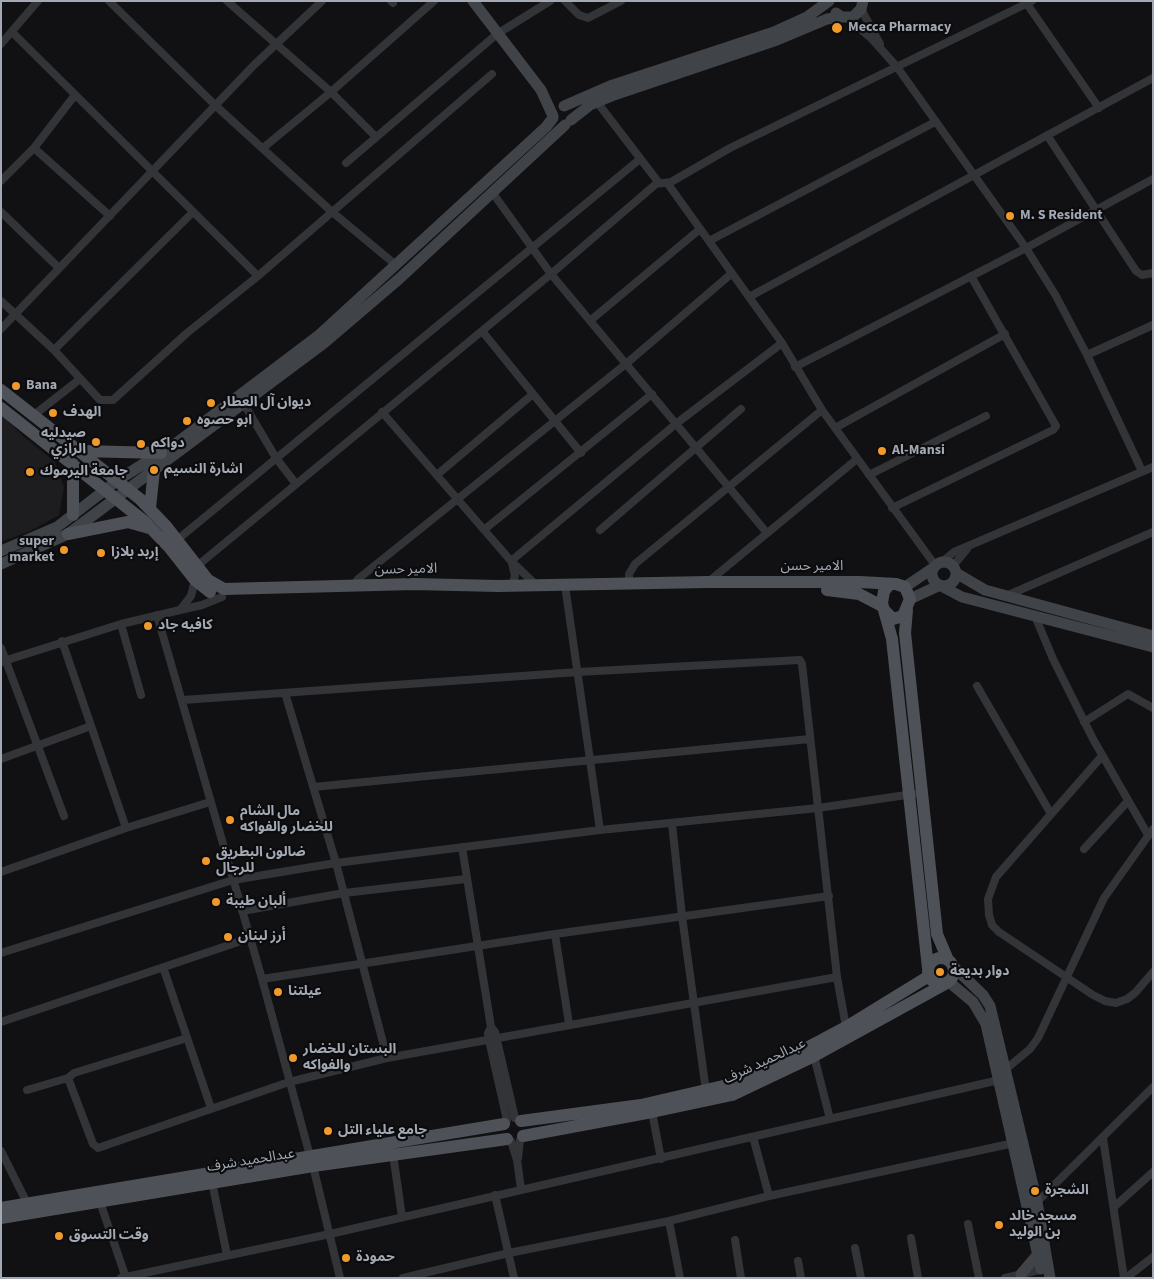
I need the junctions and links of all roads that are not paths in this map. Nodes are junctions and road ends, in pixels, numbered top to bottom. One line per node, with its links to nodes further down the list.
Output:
1 (38, 1): 15 (street)
2 (109, 1): 27 (street)
3 (227, 1): 18 (street)
4 (322, 1): 18 (street)
5 (434, 1): 24 (street)
6 (474, 1): 16 (main road)
7 (550, 1): 16 (street)
8 (565, 1): 9 (street)
9 (621, 1)
10 (1028, 2): 20 (street); 29 (street)
11 (863, 3): 13 (main road); 19 (street)
12 (827, 4): 13 (main road); 14 (main road); 28 (main road)
13 (845, 18): 14 (main road); 19 (street)
14 (827, 19): 26 (main road)
15 (12, 32): 17 (street); 25 (street)
16 (497, 34): 23 (main road); 34 (street)
17 (1, 44)
18 (275, 44): 24 (street); 27 (street)
19 (883, 51): 20 (street)
20 (897, 67): 32 (street); 44 (street)
21 (492, 74): 46 (street)
22 (1153, 78): 29 (street)
23 (541, 90): 28 (main road); 30 (main road)
24 (331, 92): 34 (street); 36 (street)
25 (75, 95): 35 (street); 39 (street)
26 (597, 102): 31 (main road); 37 (street)
27 (216, 106): 36 (street); 39 (street)
28 (563, 106): 30 (main road); 31 (main road)
29 (1098, 108): 33 (street)
30 (553, 117): 31 (main road); 55 (main road)
31 (568, 122): 45 (main road)
32 (935, 122): 40 (street); 52 (street)
33 (1047, 135): 40 (street); 49 (street)
34 (376, 137): 38 (street)
35 (34, 148): 42 (street); 50 (street)
36 (263, 148): 46 (street)
37 (640, 159): 43 (street); 53 (street)
38 (346, 163)
39 (151, 172): 48 (street); 50 (street)
40 (974, 173): 54 (street); 62 (street)
41 (1153, 179): 49 (street)
42 (1, 181)
43 (659, 183): 44 (street); 58 (street)
44 (668, 184): 51 (street)
45 (492, 192): 53 (street); 79 (main road)
46 (331, 211): 55 (street); 60 (street)
47 (1, 212): 56 (street)
48 (193, 212): 60 (street); 71 (street)
49 (1096, 212): 54 (street); 57 (street)
50 (110, 216): 56 (street)
51 (700, 229): 52 (street); 65 (street)
52 (709, 241): 59 (street)
53 (532, 247): 58 (street); 93 (street)
54 (1026, 248): 61 (street); 72 (street)
55 (396, 265): 91 (main road)
56 (59, 268): 64 (street)
57 (1153, 273)
58 (551, 274): 65 (street); 68 (street)
59 (732, 274): 62 (street); 73 (street)
60 (258, 276): 75 (street)
61 (971, 276): 69 (street); 74 (street)
62 (749, 297): 70 (street)
63 (1, 301): 64 (street)
64 (16, 314): 67 (street); 71 (street)
65 (591, 320): 73 (street)
66 (1153, 325): 72 (street)
67 (1, 329)
68 (482, 331): 77 (street); 83 (street)
69 (1004, 334): 88 (street); 107 (street)
70 (782, 344): 74 (street); 87 (street)
71 (54, 350): 75 (street)
72 (1087, 354): 98 (street)
73 (627, 363): 78 (street); 86 (street)
74 (795, 366): 82 (street)
75 (80, 379): 84 (street)
76 (1, 390): 84 (main road, الامير حسن)
77 (533, 394): 86 (street); 99 (street)
78 (652, 394): 87 (street); 92 (street)
79 (244, 404): 93 (street); 97 (main road)
80 (1, 408): 95 (main road)
81 (741, 409): 89 (street)
82 (822, 410): 88 (street); 103 (street)
83 (382, 412): 99 (street); 102 (street)
84 (34, 415): 90 (main road, الامير حسن)
85 (986, 416): 100 (street)
86 (555, 421): 92 (street); 105 (street)
87 (677, 422): 89 (street); 118 (street)
88 (835, 428): 94 (street)
89 (697, 447): 103 (street); 111 (street)
90 (81, 451): 91 (main road); 101 (main road, الامير حسن)
91 (161, 453): 101 (main road)
92 (581, 453): 109 (street)
93 (276, 458): 102 (street); 115 (street)
94 (857, 459): 100 (street); 113 (street)
95 (74, 464): 104 (main road); 108 (main road)
96 (1153, 467): 98 (street)
97 (154, 470): 101 (main road); 106 (main road)
98 (1142, 471): 116 (street)
99 (438, 474): 105 (street)
100 (869, 475): 107 (street)
101 (122, 484): 104 (main road); 106 (main road, الامير حسن)
102 (296, 484): 120 (street)
103 (728, 486): 113 (street); 128 (street)
104 (110, 494): 108 (main road); 110 (main road); 114 (main road)
105 (459, 498): 109 (street); 127 (street)
106 (150, 508): 115 (main road, الامير حسن)
107 (892, 508): 121 (street)
108 (73, 515): 117 (main road)
109 (485, 529): 118 (street)
110 (153, 530): 114 (main road); 122 (main road)
111 (600, 530)
112 (1153, 532): 132 (street)
113 (767, 533): 123 (street)
114 (68, 534): 119 (main road)
115 (177, 540): 120 (main road, الامير حسن)
116 (968, 548): 121 (street); 121 (street)
117 (1, 551)
118 (511, 561): 125 (street); 126 (street)
119 (1, 564)
120 (197, 566): 127 (main road, الامير حسن)
121 (944, 567): 129 (main road); 129 (main road); 130 (main road); 132 (main road)
122 (195, 580): 133 (main road); 137 (street)
123 (708, 582): 124 (main road, الامير حسن); 128 (main road, الامير حسن)
124 (890, 584): 130 (main road); 135 (main road)
125 (512, 585): 126 (main road, الامير حسن); 127 (main road, الامير حسن)
126 (536, 585): 128 (main road, الامير حسن)
127 (353, 586)
128 (629, 586): 131 (main road, الامير حسن); 135 (main road, الامير حسن)
129 (941, 586): 134 (main road); 139 (main road)
130 (905, 587): 134 (main road)
131 (566, 592): 133 (main road, الامير حسن); 147 (street)
132 (1005, 596): 136 (main road)
133 (222, 597): 137 (street)
134 (909, 605): 135 (main road, الامير حسن); 161 (main road)
135 (884, 609): 161 (main road)
136 (1053, 609): 140 (main road); 142 (main road)
137 (180, 610): 138 (street)
138 (157, 615): 141 (street); 151 (street)
139 (1036, 616): 140 (main road); 153 (street)
140 (1049, 620): 144 (main road)
141 (120, 624): 143 (street); 150 (street)
142 (1153, 636)
143 (62, 641): 146 (street); 154 (street)
144 (1153, 647)
145 (1, 648): 146 (street)
146 (4, 661): 156 (street)
147 (578, 672): 149 (street); 155 (street); 159 (street)
148 (977, 686): 165 (street)
149 (285, 693): 151 (street); 160 (street)
150 (140, 694)
151 (183, 700): 163 (street)
152 (1153, 708): 153 (street)
153 (1084, 722): 157 (street)
154 (91, 726): 156 (street); 168 (street)
155 (810, 739): 159 (street); 164 (street)
156 (38, 746): 158 (street); 166 (street)
157 (1102, 756): 162 (street); 165 (street)
158 (1, 759)
159 (590, 759): 160 (street); 169 (street)
160 (313, 786): 173 (street)
161 (916, 794): 164 (street); 186 (main road); 188 (main road)
162 (1128, 801): 170 (street); 172 (street)
163 (210, 802): 168 (street); 176 (street)
164 (818, 808): 167 (street); 178 (street)
165 (1051, 814): 191 (street)
166 (64, 816)
167 (672, 824): 169 (street); 180 (street)
168 (126, 828): 174 (street)
169 (600, 830): 171 (street)
170 (1150, 832): 191 (street)
171 (462, 847): 173 (street); 175 (street)
172 (1084, 849)
173 (336, 863): 176 (street); 177 (street)
174 (1, 872)
175 (466, 879): 177 (street); 183 (street)
176 (233, 880): 179 (street); 184 (street)
177 (344, 893): 179 (street); 185 (street)
178 (829, 896): 180 (street); 190 (street)
179 (242, 911): 182 (street)
180 (682, 916): 181 (street); 194 (street)
181 (555, 934): 183 (street); 196 (street)
182 (250, 938): 187 (street); 192 (street)
183 (479, 947): 185 (street); 199 (street)
184 (1, 953)
185 (364, 964): 192 (street); 201 (street)
186 (951, 964): 188 (main road); 193 (main road); 202 (main road)
187 (163, 967): 195 (street); 198 (street)
188 (929, 972): 193 (main road); 197 (main road, عبدالحميد شرف)
189 (1153, 972): 191 (street)
190 (837, 977): 194 (street); 197 (street)
191 (1066, 978): 202 (street)
192 (262, 979): 205 (street)
193 (947, 983): 200 (main road, عبدالحميد شرف); 204 (main road)
194 (693, 1003): 196 (street); 208 (street)
195 (1, 1022)
196 (569, 1024): 199 (street)
197 (846, 1027): 208 (main road, عبدالحميد شرف)
198 (186, 1038): 203 (street); 209 (street)
199 (493, 1039): 201 (street); 212 (street)
200 (814, 1056): 210 (main road, عبدالحميد شرف); 211 (street)
201 (386, 1058): 205 (street)
202 (1006, 1069): 227 (main road)
203 (68, 1078): 207 (street); 209 (street)
204 (999, 1080): 211 (street); 216 (main road)
205 (290, 1082): 209 (street); 220 (street)
206 (1153, 1087): 214 (street)
207 (27, 1090)
208 (706, 1091): 212 (main road, عبدالحميد شرف)
209 (211, 1108)
210 (652, 1112): 215 (main road, عبدالحميد شرف); 219 (street)
211 (830, 1119): 213 (street)
212 (512, 1121): 215 (main road); 215 (main road); 220 (main road, عبدالحميد شرف)
213 (753, 1137): 219 (street); 226 (street)
214 (1103, 1138): 227 (street); 229 (street)
215 (515, 1139): 218 (main road, عبدالحميد شرف); 223 (street)
216 (1014, 1144): 226 (street); 240 (main road)
217 (1, 1151): 228 (street)
218 (393, 1154): 220 (main road, عبدالحميد شرف); 231 (street)
219 (661, 1159): 223 (street)
220 (312, 1161): 222 (main road, عبدالحميد شرف); 225 (main road, عبدالحميد شرف); 235 (street)
221 (1153, 1172): 229 (street)
222 (212, 1182): 225 (main road, عبدالحميد شرف); 241 (street)
223 (521, 1190): 224 (street)
224 (495, 1195): 231 (street); 239 (street)
225 (98, 1196): 228 (main road, عبدالحميد شرف); 232 (main road, عبدالحميد شرف); 247 (street)
226 (769, 1196): 233 (street)
227 (1036, 1202): 246 (main road)
228 (27, 1203): 230 (main road, عبدالحميد شرف)
229 (1114, 1207): 259 (street)
230 (1, 1208)
231 (402, 1217): 235 (street)
232 (1, 1218)
233 (669, 1221): 239 (street); 248 (street)
234 (968, 1224): 257 (street)
235 (330, 1234): 241 (street); 249 (street)
236 (911, 1238): 256 (street)
237 (735, 1240): 253 (street)
238 (855, 1248): 255 (street)
239 (509, 1253): 244 (street); 252 (street)
240 (1038, 1254): 245 (main road); 246 (main road)
241 (227, 1255): 247 (street)
242 (1153, 1257): 259 (street)
243 (798, 1261): 254 (street)
244 (447, 1269): 250 (street); 251 (street)
245 (1021, 1274): 246 (street); 258 (street)
246 (1045, 1275)
247 (124, 1277)
248 (677, 1277)
249 (340, 1278)
250 (403, 1278)
251 (449, 1278)
252 (514, 1278)
253 (742, 1278)
254 (801, 1278)
255 (861, 1278)
256 (918, 1278)
257 (979, 1278)
258 (1004, 1278)
259 (1125, 1278)

